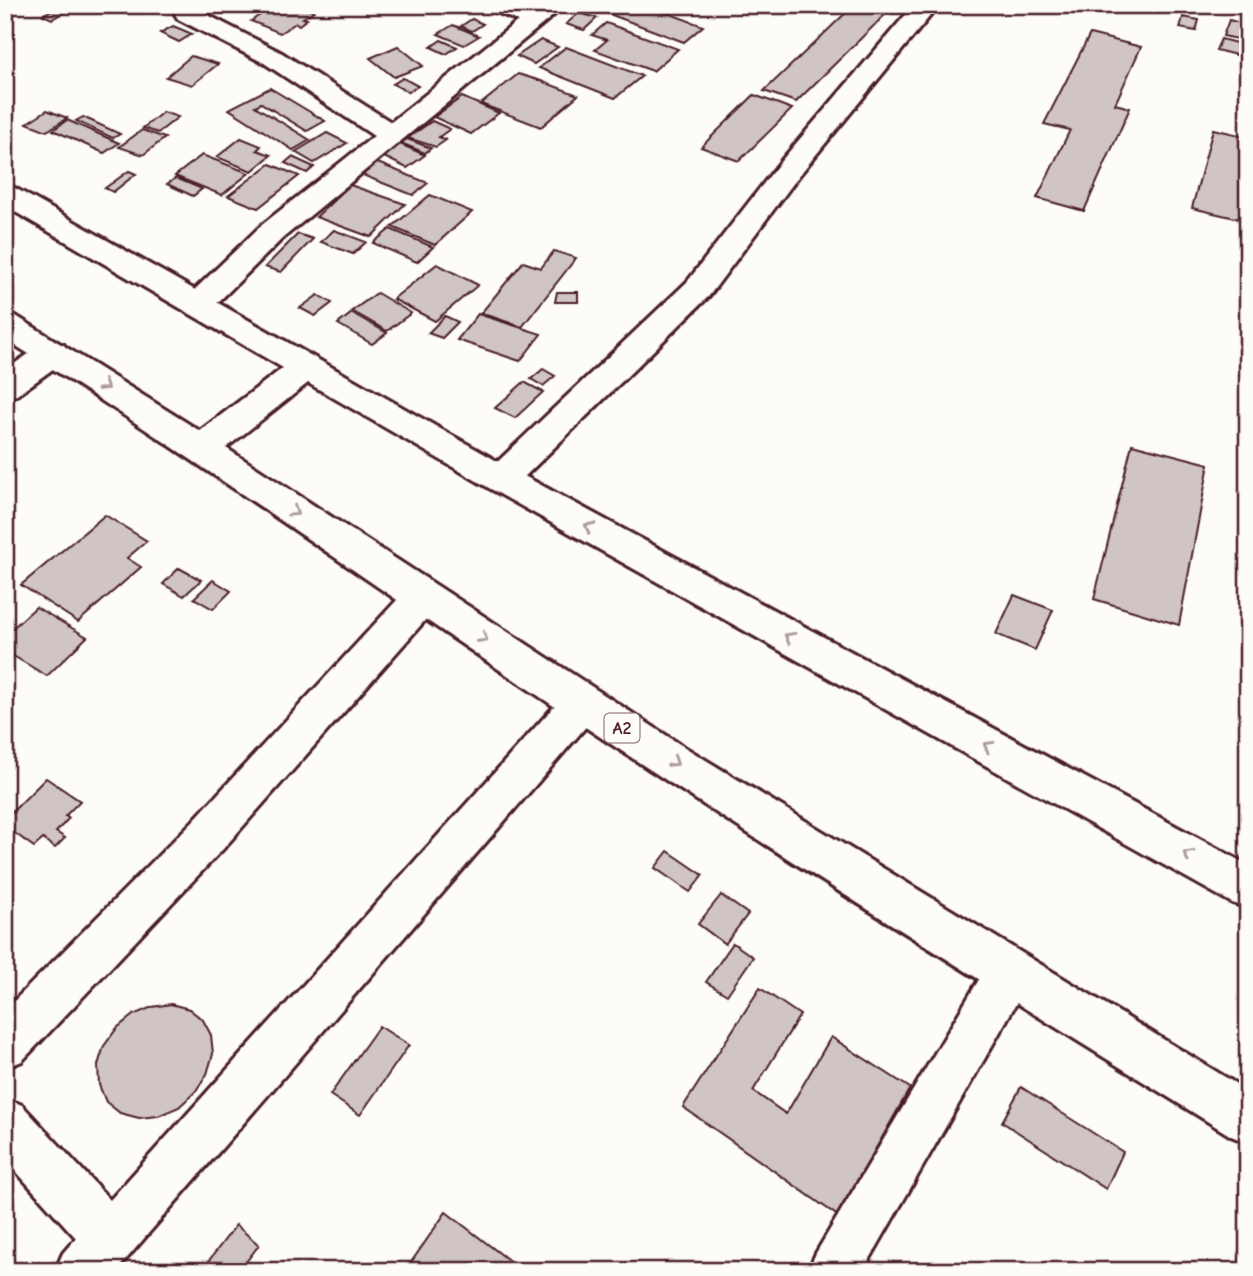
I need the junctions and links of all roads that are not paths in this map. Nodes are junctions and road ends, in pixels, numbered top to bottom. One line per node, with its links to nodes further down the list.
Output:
1 (500, 5): 3 (main road)
2 (927, 5): 13 (main road)
3 (544, 12): 5 (main road)
4 (187, 14): 5 (main road)
5 (392, 135): 7 (main road)
6 (5, 194): 7 (main road)
7 (197, 305): 10 (main road)
8 (5, 324): 9 (main road, A2)
9 (53, 353): 11 (main road); 12 (main road, A2, one-way to 12)
10 (307, 367): 12 (main road); 13 (main road)
11 (5, 387)
12 (201, 449): 14 (main road, A2, one-way to 14)
13 (501, 479): 16 (main road, one-way to 13)
14 (422, 598): 15 (main road, A2, one-way to 15); 18 (main road)
15 (582, 703): 17 (main road, A2, one-way to 17); 21 (main road)
16 (1248, 888)
17 (1009, 972): 19 (main road, A2); 22 (main road)
18 (5, 1044)
19 (1248, 1119)
20 (5, 1122): 21 (main road)
21 (95, 1254)
22 (834, 1271)

